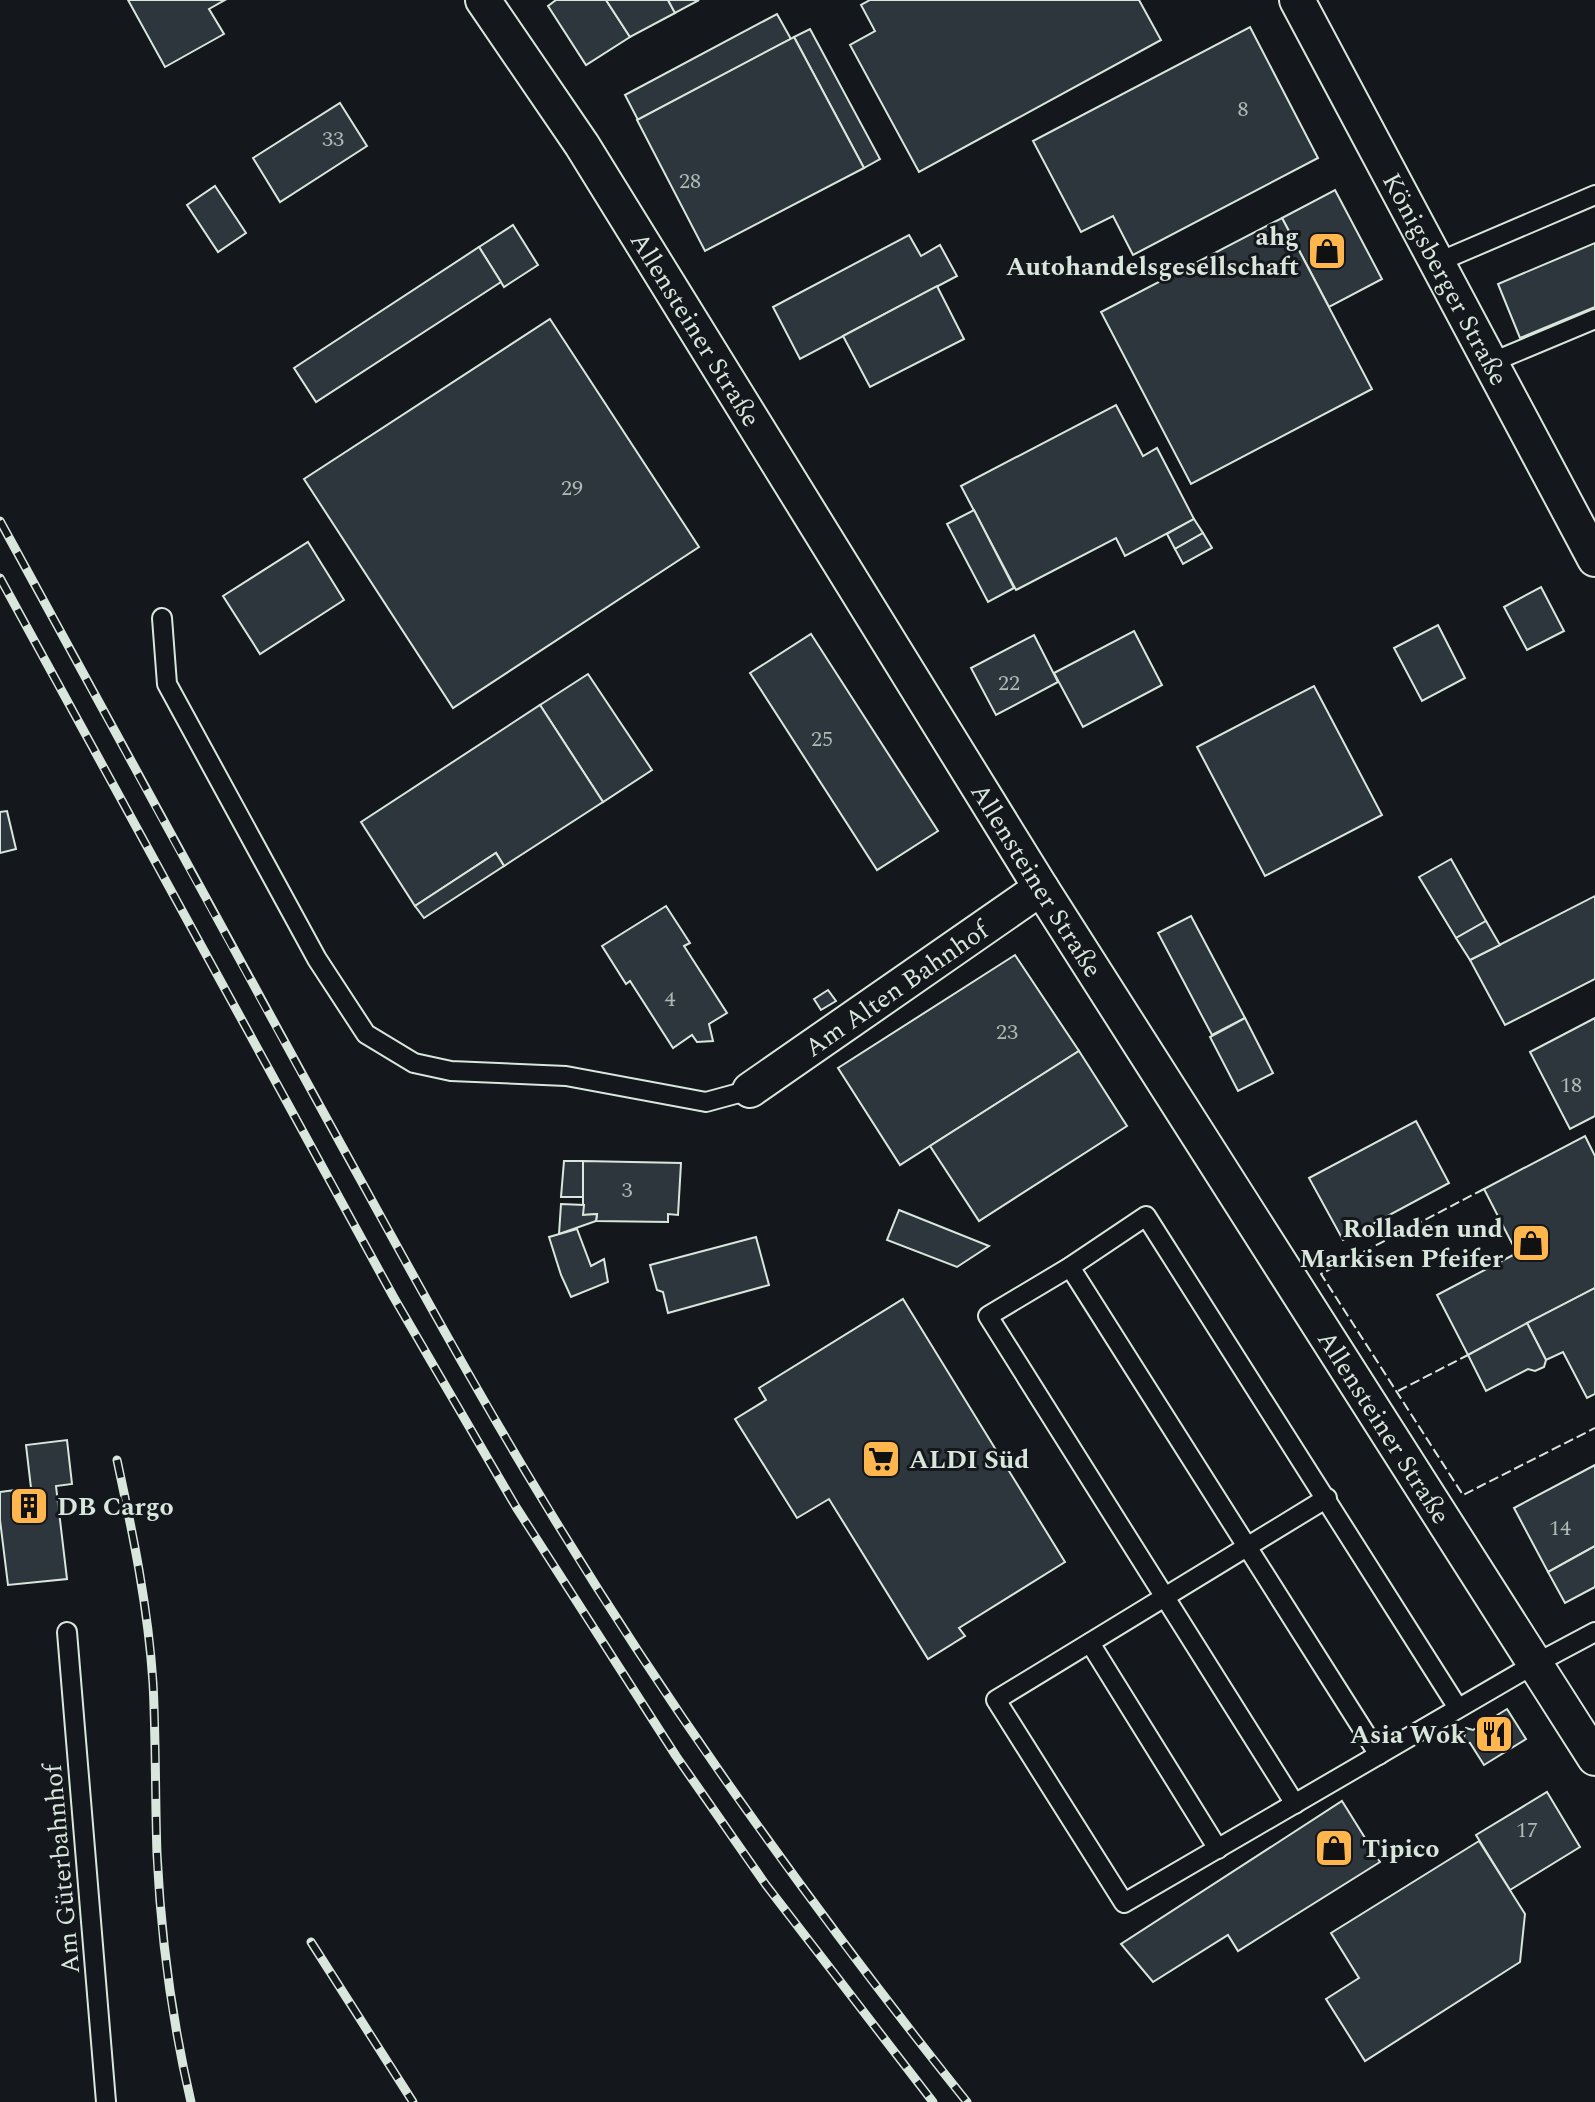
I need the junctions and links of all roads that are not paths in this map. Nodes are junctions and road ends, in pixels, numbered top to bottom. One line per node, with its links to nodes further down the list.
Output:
1 (483, 0): 9 (street, Allensteiner Straße)
2 (1297, 0): 4 (street, Königsberger Straße)
3 (1595, 195): 4 (lane)
4 (1436, 263): 6 (street, Königsberger Straße)
5 (1595, 319): 6 (lane)
6 (1490, 363): 7 (street, Königsberger Straße)
7 (1595, 559)
8 (162, 618): 10 (lane)
9 (1041, 888): 10 (street, Am Alten Bahnhof); 18 (street, Allensteiner Straße)
10 (750, 1090)
11 (1070, 1267): 12 (lane); 13 (lane); 14 (lane)
12 (1327, 1498): 13 (lane); 19 (lane)
13 (1248, 1546): 14 (lane); 20 (lane)
14 (1166, 1596): 17 (lane); 22 (lane)
15 (67, 1632): 24 (lane, Am Güterbahnhof)
16 (1595, 1632): 18 (lane)
17 (1090, 1643): 23 (lane); 23 (lane)
18 (1533, 1665): 19 (lane); 21 (street, Allensteiner Straße)
19 (1458, 1708): 20 (lane)
20 (1379, 1755): 22 (lane)
21 (1595, 1758)
22 (1295, 1804): 23 (lane)
23 (1218, 1849)
24 (106, 2102)

